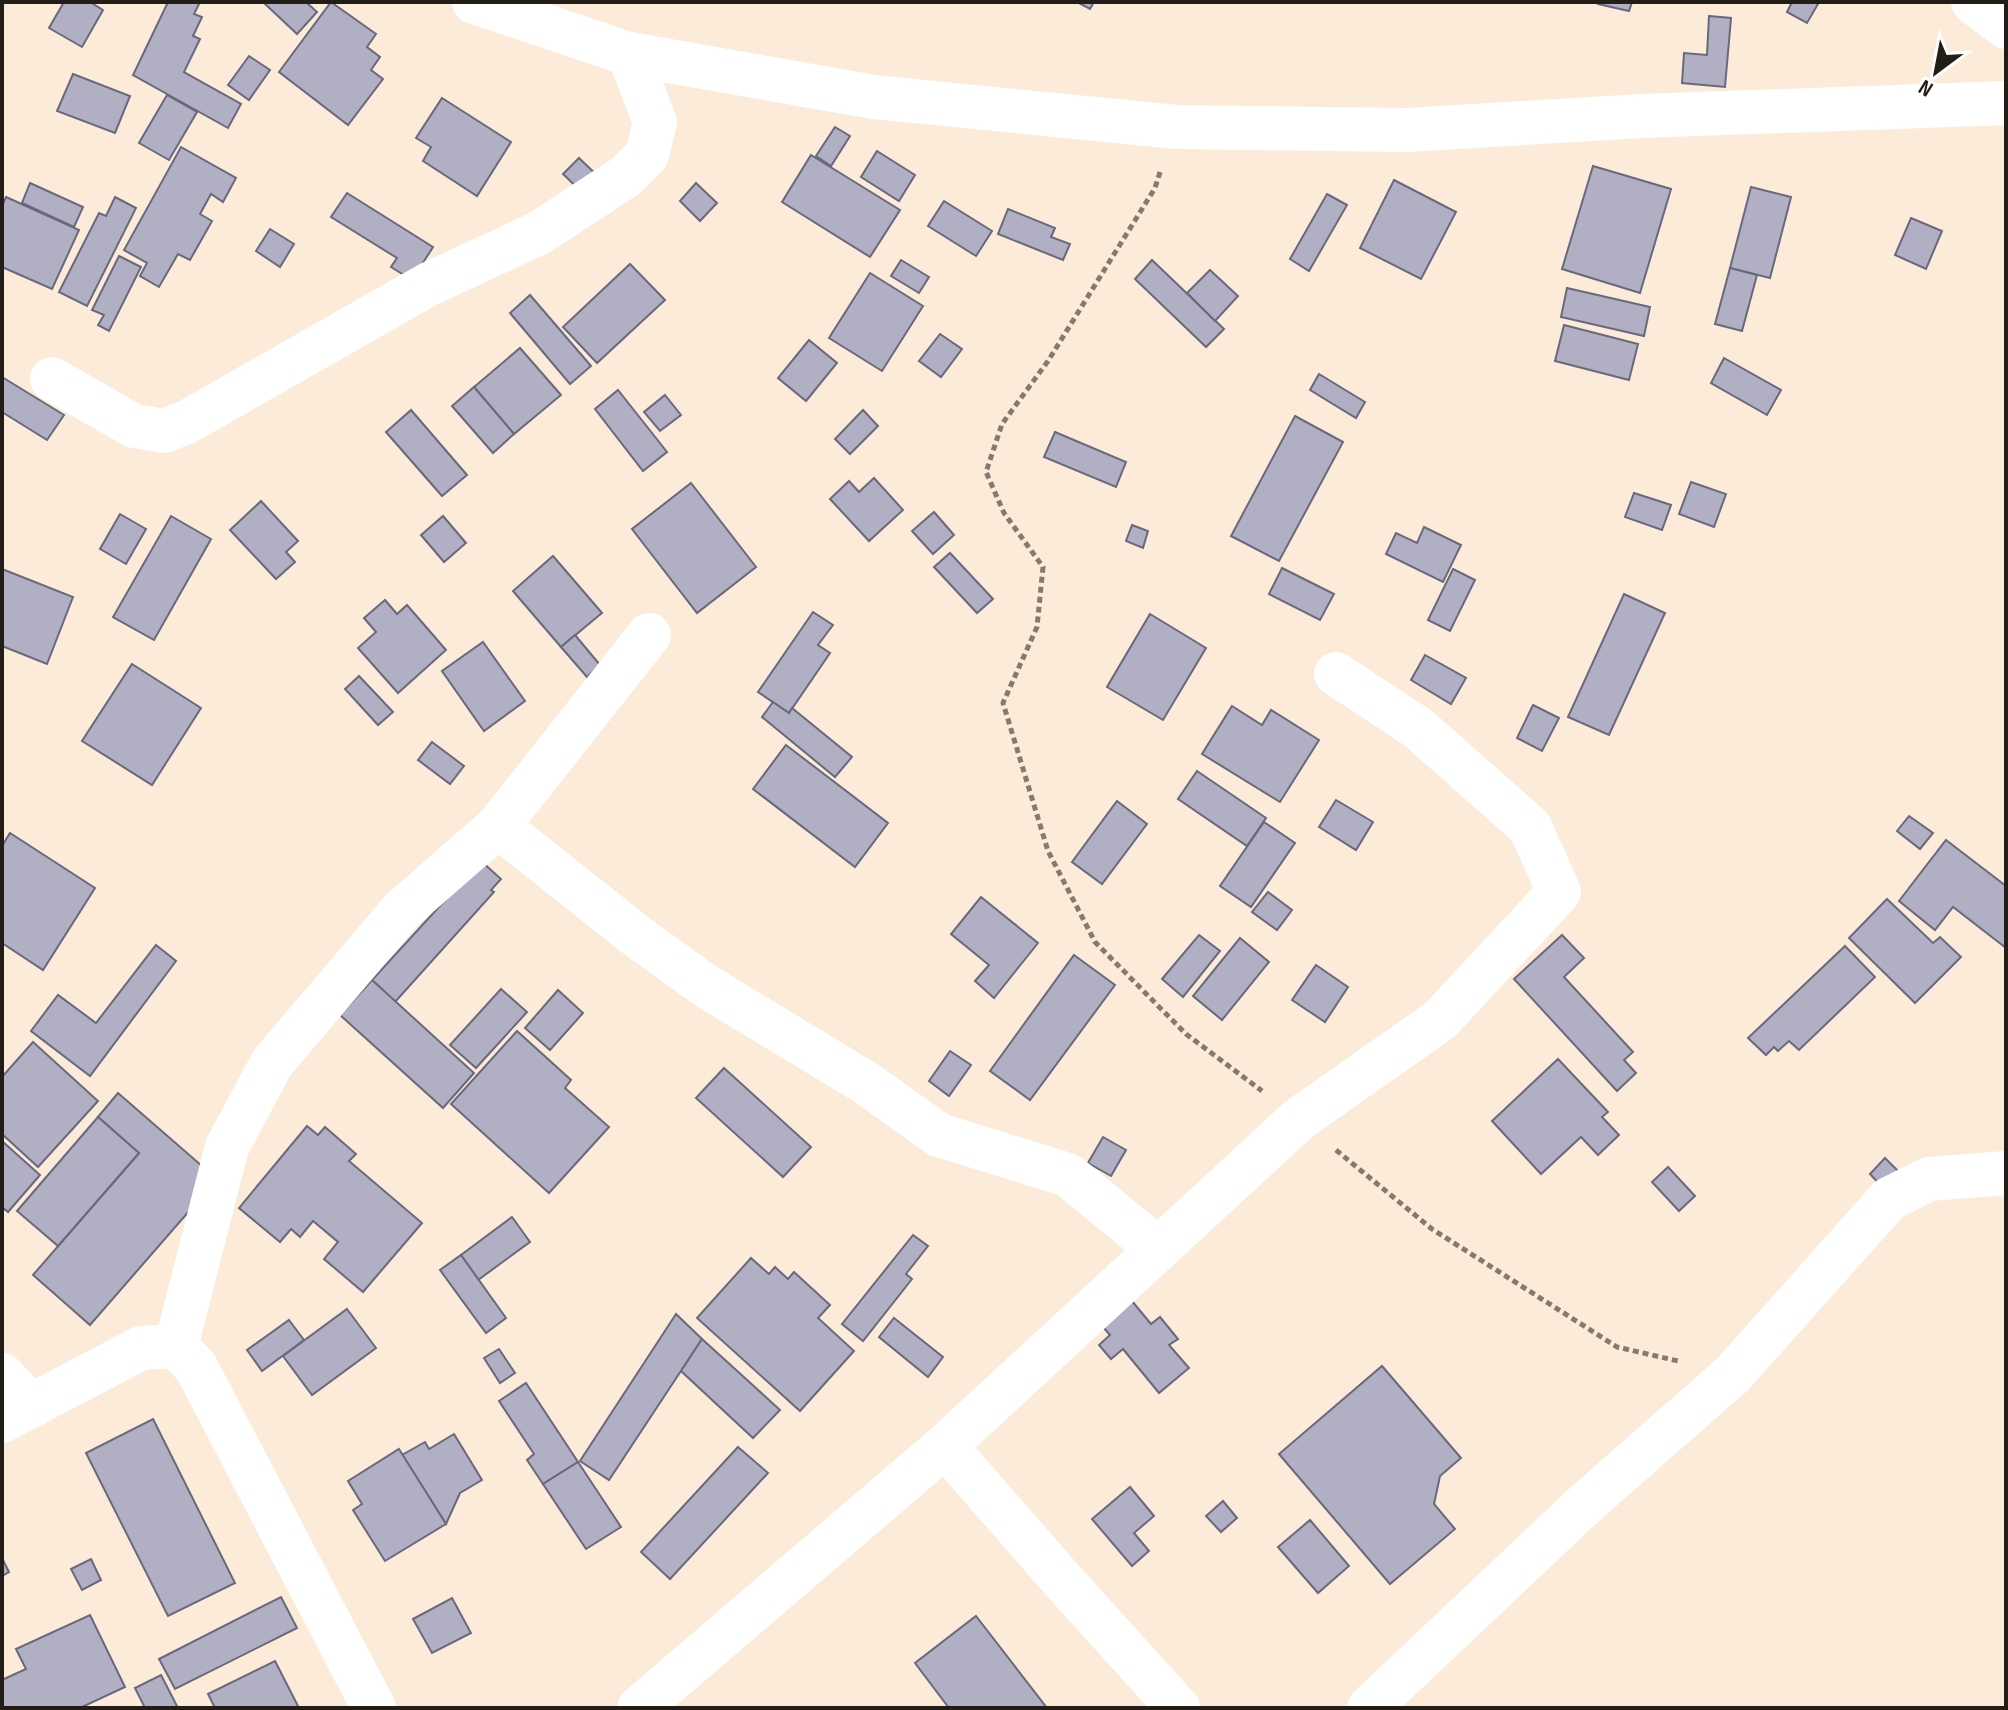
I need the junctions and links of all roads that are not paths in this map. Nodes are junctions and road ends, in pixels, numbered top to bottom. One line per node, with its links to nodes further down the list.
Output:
1 (474, 2): 4 (street)
2 (1973, 2): 3 (street)
3 (2006, 27)
4 (629, 54): 5 (street); 6 (street)
5 (2006, 103)
6 (52, 379)
7 (649, 635): 9 (street)
8 (1336, 674): 11 (street)
9 (498, 826): 11 (street); 12 (street)
10 (2006, 1173): 19 (street)
11 (1158, 1249): 15 (street)
12 (176, 1346): 14 (street); 16 (street)
13 (2, 1375): 14 (street)
14 (17, 1414)
15 (945, 1446): 17 (street); 18 (street)
16 (374, 1708)
17 (639, 1708)
18 (1178, 1708)
19 (1369, 1708)

